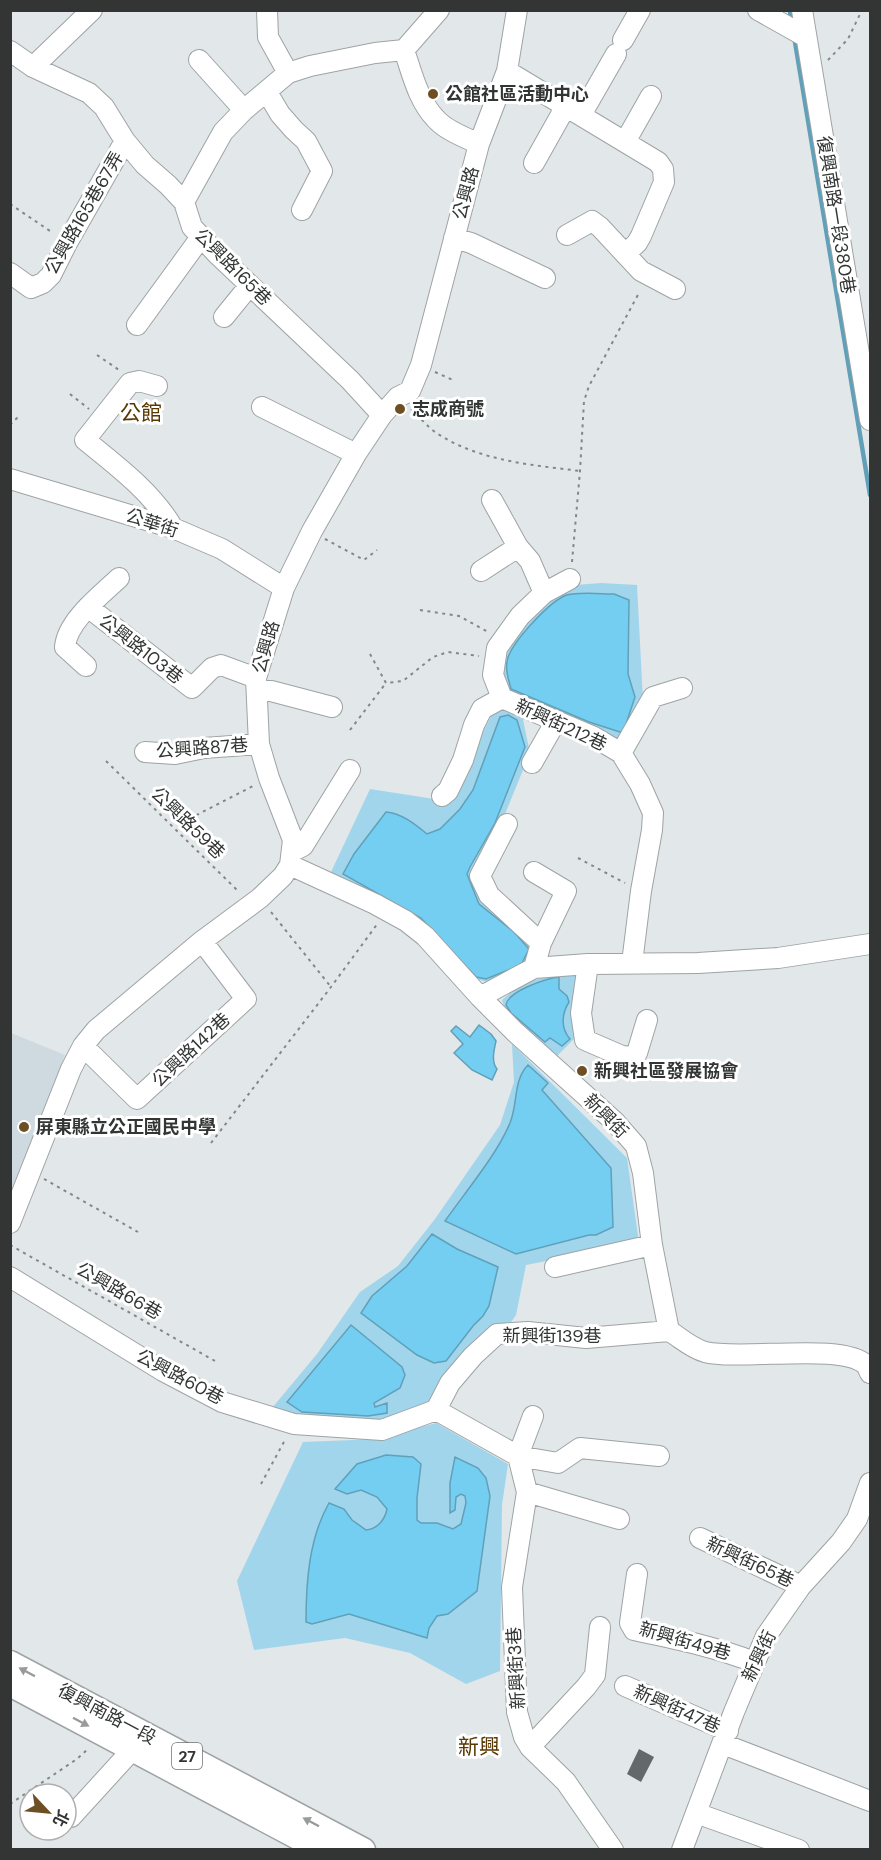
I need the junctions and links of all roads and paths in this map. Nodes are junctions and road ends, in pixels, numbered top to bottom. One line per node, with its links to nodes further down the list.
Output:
1 (92, 10): 13 (street)
2 (267, 10): 15 (street)
3 (439, 10): 10 (street)
4 (517, 10): 14 (street, 公興路)
5 (640, 10): 20 (street)
6 (758, 10): 9 (street)
7 (802, 10): 9 (street, 復興南路一段380巷)
8 (862, 10): 16 (path)
9 (806, 37): 16 (street, 復興南路一段380巷)
10 (404, 50): 15 (street); 23 (street)
11 (10, 51): 13 (street, 公興路165巷)
12 (199, 60): 19 (street)
13 (33, 67): 21 (street, 公興路165巷)
14 (507, 71): 20 (street); 23 (street, 公興路)
15 (288, 73): 17 (street)
16 (813, 75): 49 (street, 復興南路一段380巷)
17 (267, 92): 19 (street); 27 (street)
18 (651, 96): 22 (street)
19 (244, 110): 25 (street)
20 (573, 110): 22 (street); 24 (street)
21 (125, 141): 25 (street, 公興路165巷); 31 (street, 公興路165巷67弄)
22 (625, 142): 32 (street)
23 (479, 144): 30 (street, 公興路)
24 (534, 163)
25 (184, 202): 29 (street, 公興路165巷)
26 (10, 204): 31 (path)
27 (302, 210)
28 (567, 235): 32 (street)
29 (201, 237): 36 (street, 公興路165巷); 39 (street)
30 (454, 238): 35 (street); 44 (street, 公興路)
31 (67, 243): 33 (street, 公興路165巷67弄)
32 (625, 254): 34 (street)
33 (10, 273)
34 (648, 276): 37 (street); 52 (path)
35 (545, 278)
36 (249, 285): 38 (street); 47 (street, 公興路165巷)
37 (675, 289)
38 (224, 317)
39 (137, 325)
40 (97, 355): 41 (path)
41 (130, 383): 42 (street); 48 (street)
42 (158, 386)
43 (70, 394): 48 (path)
44 (398, 397): 47 (street, 公興路); 52 (path)
45 (262, 407): 51 (street)
46 (20, 414): 50 (path)
47 (382, 415): 51 (street, 公興路)
48 (102, 419): 55 (street)
49 (870, 420)
50 (10, 425)
51 (356, 454): 56 (street, 公興路)
52 (580, 471): 61 (path)
53 (10, 479): 55 (street, 公華街)
54 (492, 500): 57 (street)
55 (173, 528): 62 (street, 公華街)
56 (312, 531): 58 (path); 62 (street, 公興路)
57 (518, 547): 59 (street); 63 (street)
58 (377, 550)
59 (481, 571)
60 (119, 578): 64 (street)
61 (570, 579): 63 (street)
62 (284, 588): 70 (street, 公興路)
63 (544, 593): 66 (street)
64 (87, 607): 68 (street); 70 (street, 公興路103巷)
65 (420, 610): 66 (path)
66 (499, 649): 69 (path); 72 (street, 新興街212巷)
67 (370, 654): 69 (path)
68 (86, 666)
69 (386, 683): 75 (path)
70 (256, 684): 73 (street); 76 (street, 公興路)
71 (682, 688): 78 (street)
72 (502, 698): 74 (street, 新興街212巷); 83 (street)
73 (332, 707)
74 (556, 721): 78 (street, 新興街212巷); 80 (street)
75 (350, 729)
76 (259, 744): 77 (street, 公興路87巷); 82 (street, 公興路)
77 (145, 752)
78 (621, 753): 89 (street, 新興街212巷)
79 (106, 761): 90 (path, 公興路59巷)
80 (532, 764)
81 (350, 770): 86 (street)
82 (269, 778): 84 (path); 86 (street, 公興路)
83 (442, 796)
84 (183, 822)
85 (507, 824): 93 (street)
86 (291, 858): 90 (street); 91 (street, 新興街)
87 (578, 858): 89 (path)
88 (534, 872): 93 (street)
89 (641, 891): 95 (street, 新興街212巷)
90 (256, 901): 92 (street); 98 (path, 公興路59巷)
91 (386, 911): 98 (path); 99 (street, 新興街)
92 (202, 941): 101 (street); 101 (street, 公興路142巷)
93 (541, 943): 97 (street)
94 (870, 944): 95 (street)
95 (632, 963): 96 (street)
96 (588, 964): 97 (street); 100 (street)
97 (534, 968): 99 (street)
98 (331, 987): 102 (path)
99 (480, 997): 107 (street, 新興街)
100 (647, 1020)
101 (83, 1046): 103 (street)
102 (211, 1143)
103 (31, 1172): 104 (street); 105 (path)
104 (10, 1223)
105 (138, 1232)
106 (10, 1245): 111 (path, 公興路66巷)
107 (652, 1245): 108 (street); 110 (street, 新興街)
108 (555, 1267)
109 (10, 1277): 115 (street, 公興路60巷)
110 (669, 1331): 112 (street); 113 (street, 新興街139巷)
111 (215, 1361)
112 (870, 1373)
113 (436, 1410): 115 (street, 公興路60巷); 116 (street)
114 (533, 1416): 116 (street)
115 (294, 1424): 119 (path)
116 (518, 1456): 117 (street); 120 (street, 新興街3巷)
117 (659, 1456)
118 (870, 1483): 124 (street, 新興街)
119 (261, 1484)
120 (526, 1492): 121 (street); 132 (street, 新興街3巷)
121 (619, 1519)
122 (700, 1538): 124 (street, 新興街65巷)
123 (637, 1574): 126 (street, 新興街49巷)
124 (801, 1586): 126 (street, 新興街)
125 (600, 1628): 132 (street)
126 (754, 1662): 131 (street, 新興街)
127 (10, 1663): 139 (main road, 復興南路一段 / 27, one-way to 127)
128 (10, 1684): 130 (main road, 復興南路一段 / 27, one-way to 130)
129 (625, 1686): 131 (street, 新興街47巷)
130 (104, 1734): 133 (main road, 復興南路一段 / 27); 135 (path)
131 (726, 1738): 134 (street, 新興街47巷); 137 (street, 新興街)
132 (530, 1747): 140 (street, 新興街3巷)
133 (133, 1749): 136 (street); 138 (main road, 復興南路一段 / 27)
134 (870, 1801)
135 (10, 1804)
136 (78, 1809)
137 (696, 1813): 141 (street, 新興街); 142 (street)
138 (322, 1850)
139 (363, 1850)
140 (613, 1850)
141 (682, 1850)
142 (799, 1850)

